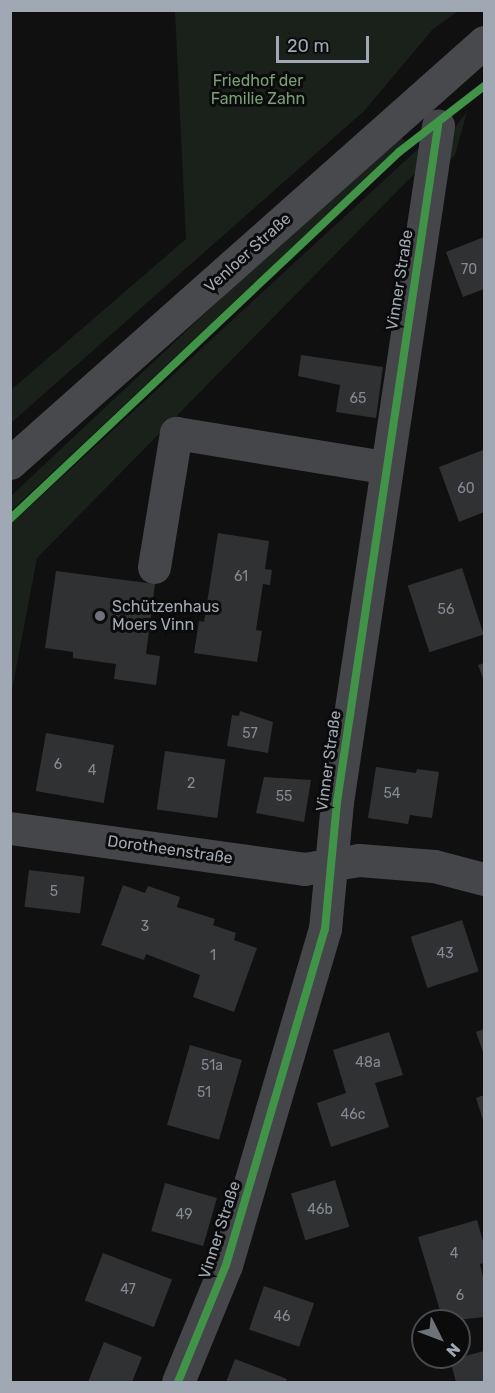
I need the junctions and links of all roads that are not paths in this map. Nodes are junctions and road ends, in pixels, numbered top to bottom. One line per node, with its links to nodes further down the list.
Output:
1 (484, 42): 3 (main road, Venloer Straße)
2 (438, 126): 4 (street, Vinner Straße)
3 (10, 463)
4 (384, 467): 5 (street); 7 (street, Vinner Straße)
5 (154, 567)
6 (10, 828): 7 (street, Dorotheenstraße)
7 (330, 865): 8 (street, Dorotheenstraße); 9 (street, Vinner Straße)
8 (484, 879)
9 (178, 1383)

